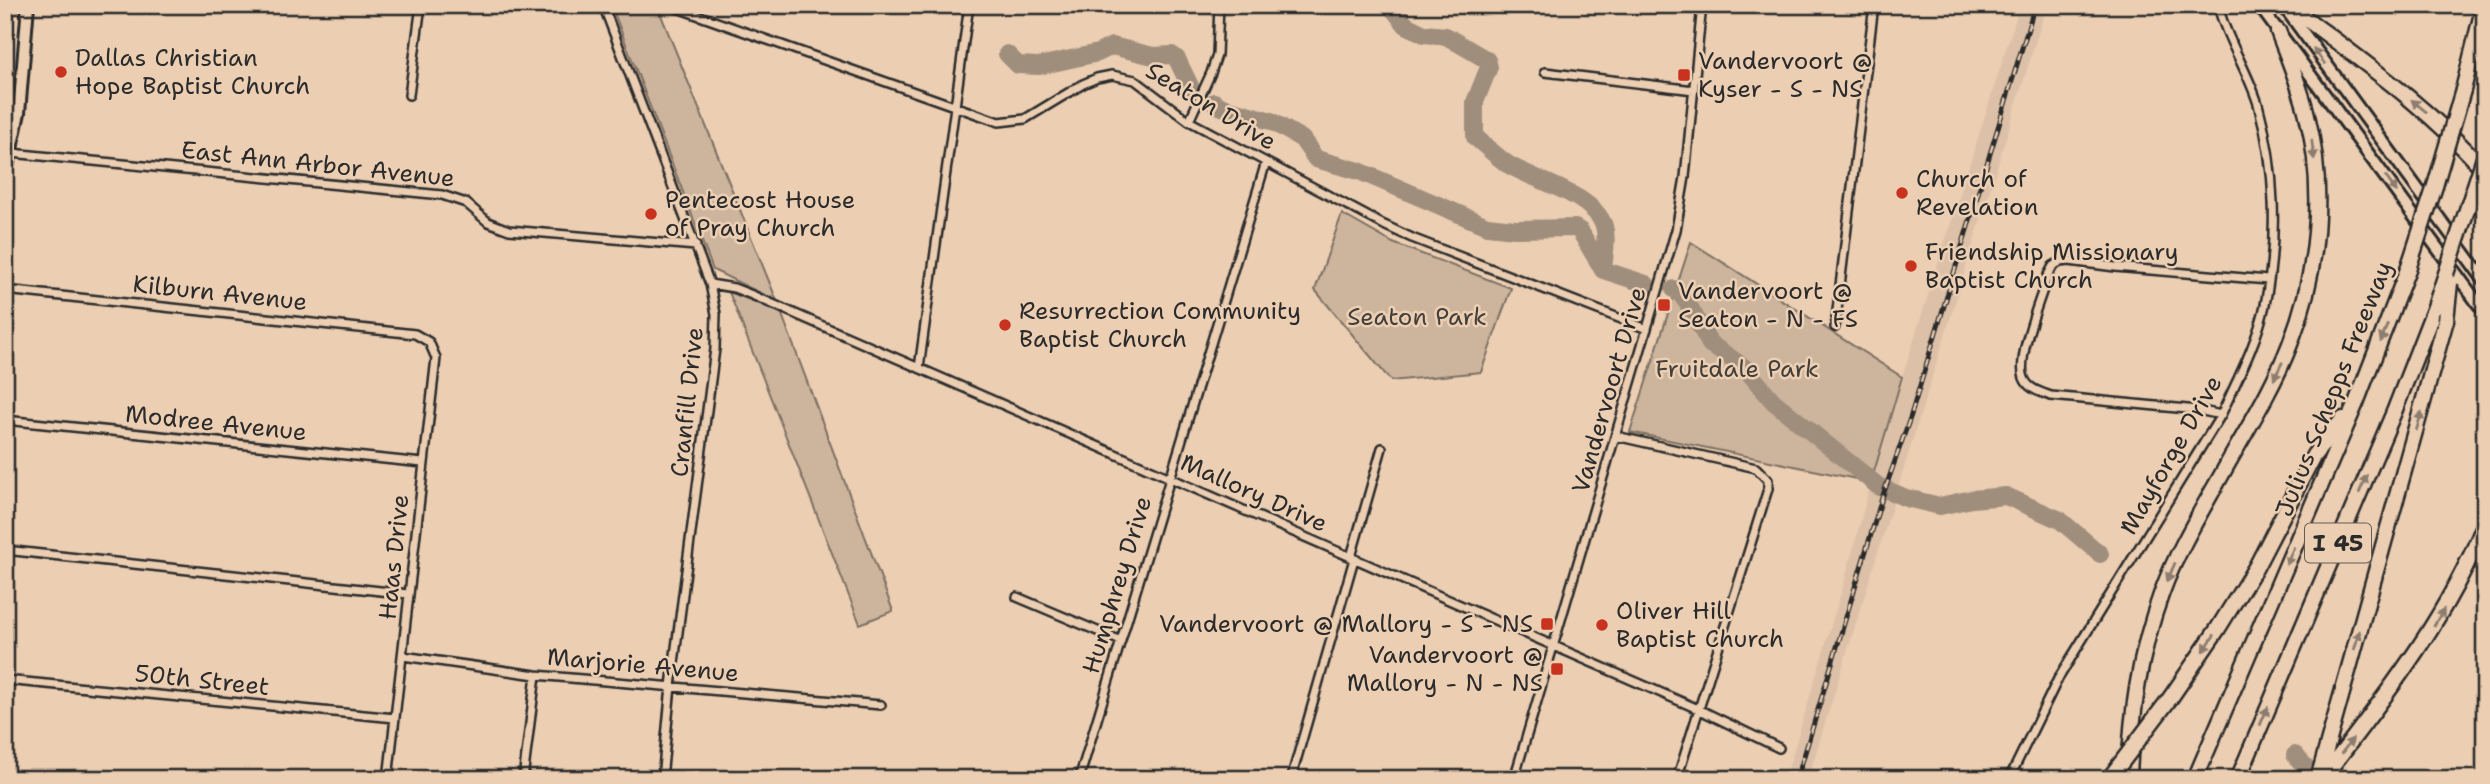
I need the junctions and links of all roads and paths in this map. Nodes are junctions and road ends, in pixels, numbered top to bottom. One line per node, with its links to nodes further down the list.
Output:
1 (28, 5): 19 (main road)
2 (421, 5): 16 (street)
3 (603, 5): 26 (street, Cranfill Drive)
4 (668, 5): 17 (street, Seaton Drive)
5 (969, 5): 17 (street)
6 (1219, 5): 20 (street)
7 (1702, 5): 15 (street, Vandervoort Drive)
8 (1874, 5): 33 (street)
9 (2218, 5): 28 (street, Mayforge Drive)
10 (2259, 5): 13 (main road)
11 (2285, 5): 24 (highway, one-way to 11); 29 (main road, one-way to 11)
12 (2484, 5): 37 (highway, Julius Schepps Freeway / I 45, one-way to 37, bridge)
13 (2278, 30): 32 (main road, one-way to 32); 68 (highway, one-way to 68)
14 (1545, 72): 15 (street)
15 (1694, 90): 34 (street, Vandervoort Drive)
16 (409, 96)
17 (955, 106): 20 (street, Seaton Drive); 36 (street)
18 (5, 112): 19 (main road)
19 (19, 113): 21 (main road)
20 (1189, 121): 23 (street, Seaton Drive)
21 (11, 153): 25 (main road); 26 (street, East Ann Arbor Avenue)
22 (2485, 155): 27 (highway, I 45, bridge)
23 (1266, 162): 34 (street, Seaton Drive); 43 (street, Humphrey Drive)
24 (2485, 171)
25 (5, 176)
26 (696, 246): 30 (street, Cranfill Drive)
27 (2454, 253): 70 (highway, I 45, one-way to 27, bridge); 71 (highway, one-way to 27, bridge)
28 (2268, 280): 38 (street, Mayforge Drive); 38 (street)
29 (2485, 281)
30 (710, 284): 36 (street, Mallory Drive); 54 (street, Cranfill Drive)
31 (5, 290): 35 (street, Kilburn Avenue)
32 (2485, 313)
33 (1835, 327)
34 (1647, 329): 40 (street, Vandervoort Drive)
35 (429, 342): 42 (street, Haas Drive)
36 (919, 368): 43 (street, Mallory Drive)
37 (2356, 403): 67 (highway, one-way to 67, bridge); 69 (highway, Julius Schepps Freeway / I 45, one-way to 69)
38 (2221, 415): 66 (street, Mayforge Drive)
39 (5, 420): 42 (street, Modree Avenue)
40 (1616, 436): 50 (street, Vandervoort Drive); 56 (street)
41 (1382, 448): 46 (street)
42 (423, 463): 47 (street, Haas Drive)
43 (1170, 477): 46 (street, Mallory Drive); 49 (street, Humphrey Drive)
44 (2485, 523): 71 (highway, one-way to 44)
45 (5, 550): 47 (street)
46 (1353, 558): 50 (street, Mallory Drive); 63 (street)
47 (408, 594): 51 (street, Haas Drive)
48 (1017, 597): 49 (street)
49 (1121, 641): 62 (street, Humphrey Drive)
50 (1554, 646): 56 (street, Mallory Drive); 64 (street, Vandervoort Drive)
51 (403, 656): 52 (street, Marjorie Avenue); 57 (street, Haas Drive)
52 (536, 675): 54 (street, Marjorie Avenue); 60 (street)
53 (5, 680): 57 (street, 50th Street)
54 (671, 685): 55 (street, Marjorie Avenue); 61 (street, Cranfill Drive)
55 (881, 705)
56 (1698, 709): 58 (street, Mallory Drive); 65 (street)
57 (395, 719): 59 (street, Haas Drive)
58 (1779, 748)
59 (388, 779)
60 (523, 779)
61 (662, 779)
62 (1079, 779)
63 (1291, 779)
64 (1514, 779)
65 (1677, 779)
66 (2009, 779)
67 (2109, 779)
68 (2129, 779)
69 (2196, 779)
70 (2238, 779)
71 (2320, 779)

